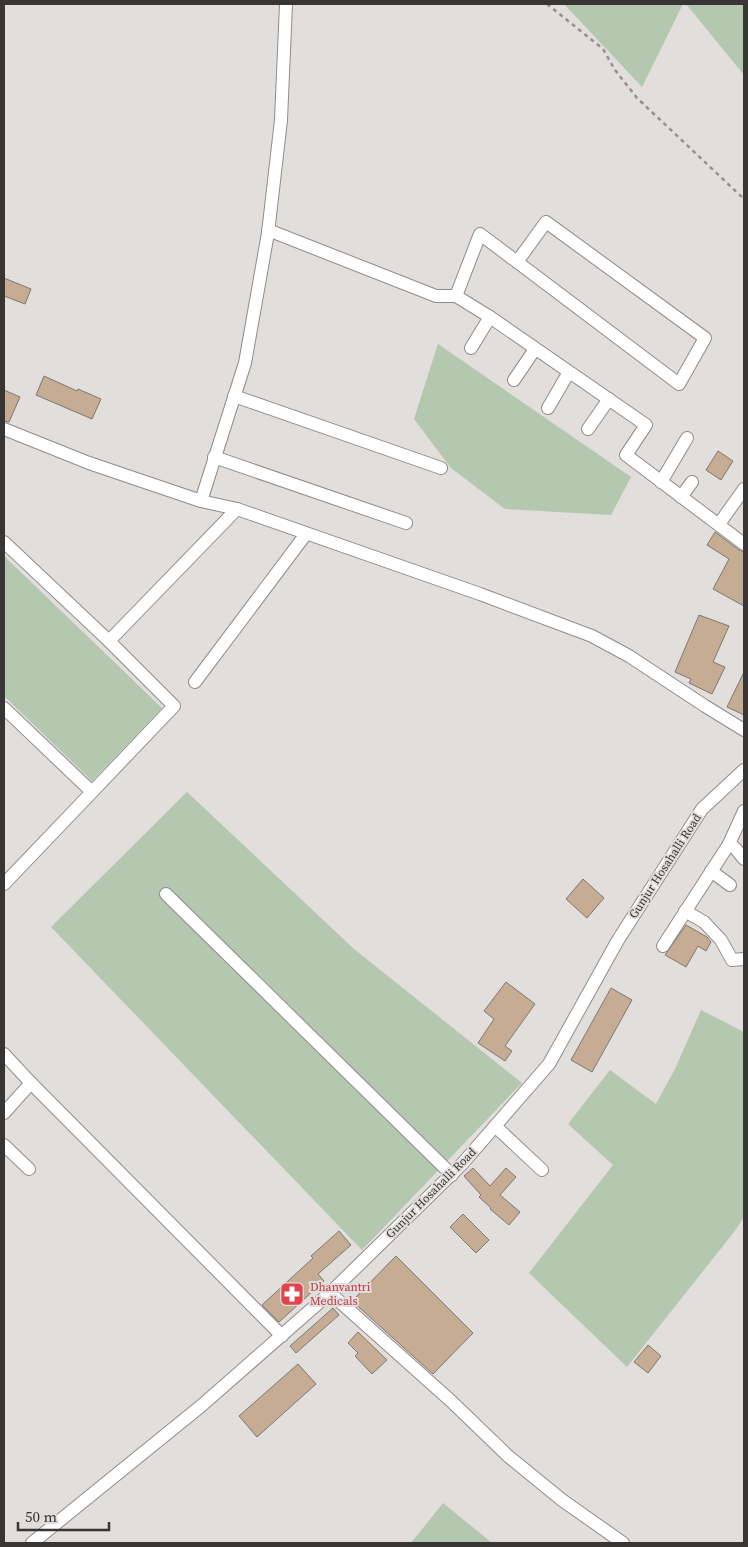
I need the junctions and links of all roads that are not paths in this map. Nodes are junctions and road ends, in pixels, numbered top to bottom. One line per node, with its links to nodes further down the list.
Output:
1 (286, 4): 2 (street)
2 (268, 230): 4 (street); 10 (street)
3 (517, 262): 3 (street); 4 (street)
4 (456, 296): 5 (street)
5 (490, 318): 6 (street); 7 (street)
6 (472, 348)
7 (534, 349): 8 (street); 9 (street)
8 (569, 372): 11 (street); 12 (street)
9 (514, 380)
10 (234, 396): 16 (street); 17 (street)
11 (609, 399): 14 (street); 18 (street)
12 (548, 408)
13 (4, 429): 22 (street)
14 (588, 430)
15 (687, 438): 18 (street)
16 (214, 457): 22 (street); 24 (street)
17 (441, 468)
18 (662, 482): 21 (street)
19 (692, 482): 21 (street)
20 (744, 489): 25 (street)
21 (681, 497): 25 (street)
22 (200, 501): 23 (street)
23 (237, 509): 26 (street); 29 (street)
24 (406, 522)
25 (719, 524): 28 (street)
26 (306, 534): 30 (street); 32 (street)
27 (4, 542): 29 (street)
28 (744, 544)
29 (109, 641): 34 (street)
30 (195, 682)
31 (4, 708): 34 (street)
32 (744, 730)
33 (744, 770): 48 (street, Gunjur Hosahalli Road)
34 (92, 792): 39 (street)
35 (744, 811): 36 (street)
36 (728, 844): 37 (street); 38 (street)
37 (744, 859)
38 (711, 871): 40 (street); 42 (street)
39 (4, 884)
40 (730, 885)
41 (166, 894): 52 (street)
42 (685, 912): 43 (street); 44 (street)
43 (663, 946)
44 (744, 959)
45 (4, 1054): 46 (street)
46 (31, 1083): 47 (street); 54 (street)
47 (4, 1113)
48 (495, 1126): 51 (street); 52 (street, Gunjur Hosahalli Road)
49 (4, 1145): 50 (street)
50 (29, 1169)
51 (542, 1170)
52 (452, 1175): 53 (street, Gunjur Hosahalli Road)
53 (330, 1293): 54 (street, Gunjur Hosahalli Road); 56 (street)
54 (282, 1336): 55 (street, Gunjur Hosahalli Road)
55 (32, 1543)
56 (622, 1543)

